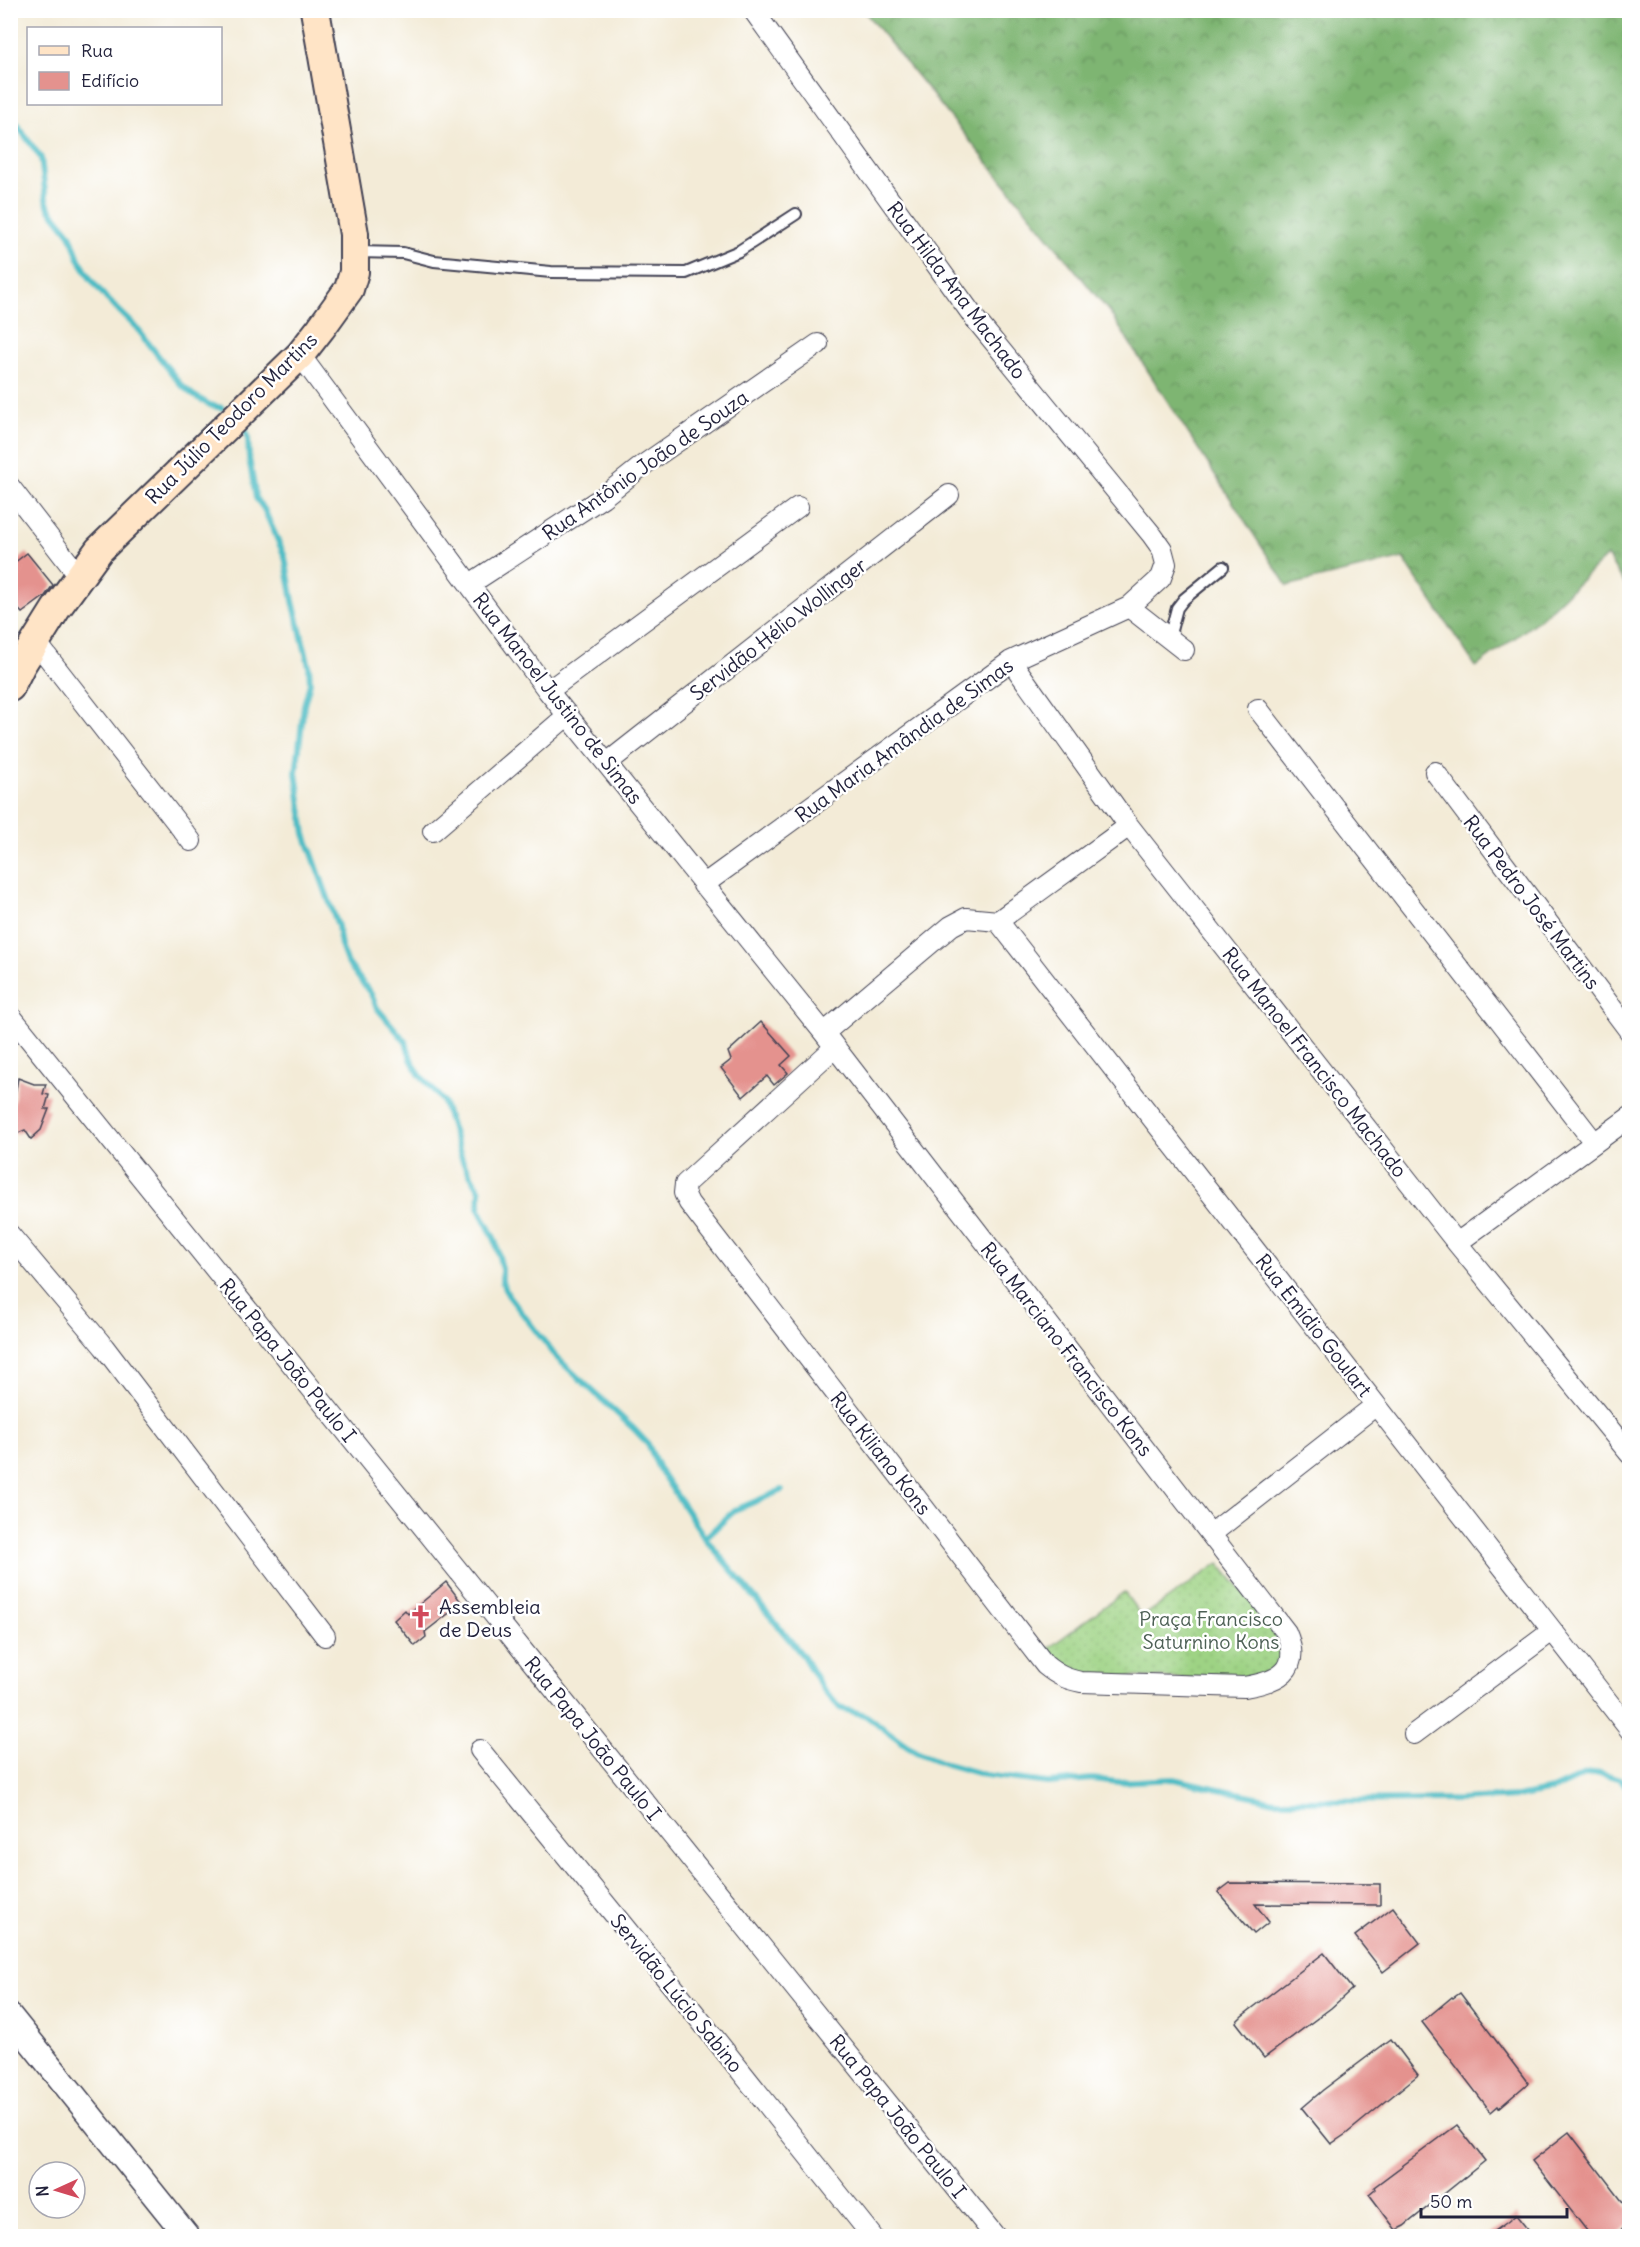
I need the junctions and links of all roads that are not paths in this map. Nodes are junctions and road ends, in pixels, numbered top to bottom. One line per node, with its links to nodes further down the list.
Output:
1 (315, 10): 4 (main road, Rua Júlio Teodoro Martins)
2 (753, 10): 10 (street, Rua Hilda Ana Machado)
3 (796, 213): 4 (lane)
4 (355, 252): 6 (main road, Rua Júlio Teodoro Martins)
5 (818, 345): 13 (street, Rua Antônio João de Souza)
6 (300, 355): 12 (main road, Rua Júlio Teodoro Martins); 13 (street, Rua Manoel Justino de Simas)
7 (10, 487): 12 (street)
8 (949, 495): 22 (street, Servidão Hélio Wollinger)
9 (798, 507): 19 (street)
10 (1166, 564): 14 (street, Rua Maria Amândia de Simas)
11 (1223, 567): 16 (lane)
12 (80, 576): 15 (main road, Rua Júlio Teodoro Martins)
13 (470, 584): 19 (street, Rua Manoel Justino de Simas)
14 (1129, 607): 16 (street); 17 (street, Rua Maria Amândia de Simas)
15 (36, 642): 18 (main road, Rua Júlio Teodoro Martins); 26 (street)
16 (1176, 644)
17 (1011, 661): 24 (street, Rua Manoel Francisco Machado); 27 (street, Rua Maria Amândia de Simas)
18 (10, 687)
19 (548, 691): 21 (street, Rua Manoel Justino de Simas)
20 (1257, 709): 33 (street)
21 (568, 715): 22 (street, Rua Manoel Justino de Simas); 25 (street)
22 (607, 763): 27 (street, Rua Manoel Justino de Simas)
23 (1435, 772): 30 (street, Rua Pedro José Martins)
24 (1129, 826): 28 (street); 35 (street, Rua Manoel Francisco Machado)
25 (434, 831)
26 (191, 841)
27 (703, 885): 31 (street, Rua Manoel Justino de Simas)
28 (998, 921): 31 (street); 36 (street, Rua Emídio Goulart)
29 (10, 1015): 48 (street, Rua Papa João Paulo I)
30 (1629, 1032)
31 (829, 1041): 38 (street, Rua Marciano Francisco Kons); 41 (street, Rua Kiliano Kons)
32 (1629, 1117): 33 (street)
33 (1594, 1142): 35 (street)
34 (10, 1235): 40 (street)
35 (1457, 1243): 37 (street, Rua Manoel Francisco Machado)
36 (1376, 1405): 38 (street); 39 (street, Rua Emídio Goulart)
37 (1629, 1454)
38 (1211, 1534): 41 (street, Rua Marciano Francisco Kons)
39 (1552, 1630): 42 (street, Rua Emídio Goulart); 43 (street)
40 (325, 1635)
41 (1293, 1653)
42 (1629, 1730)
43 (1414, 1734)
44 (480, 1750): 47 (street, Servidão Lúcio Sabino)
45 (10, 2016): 46 (street)
46 (187, 2236)
47 (872, 2236)
48 (995, 2236)

